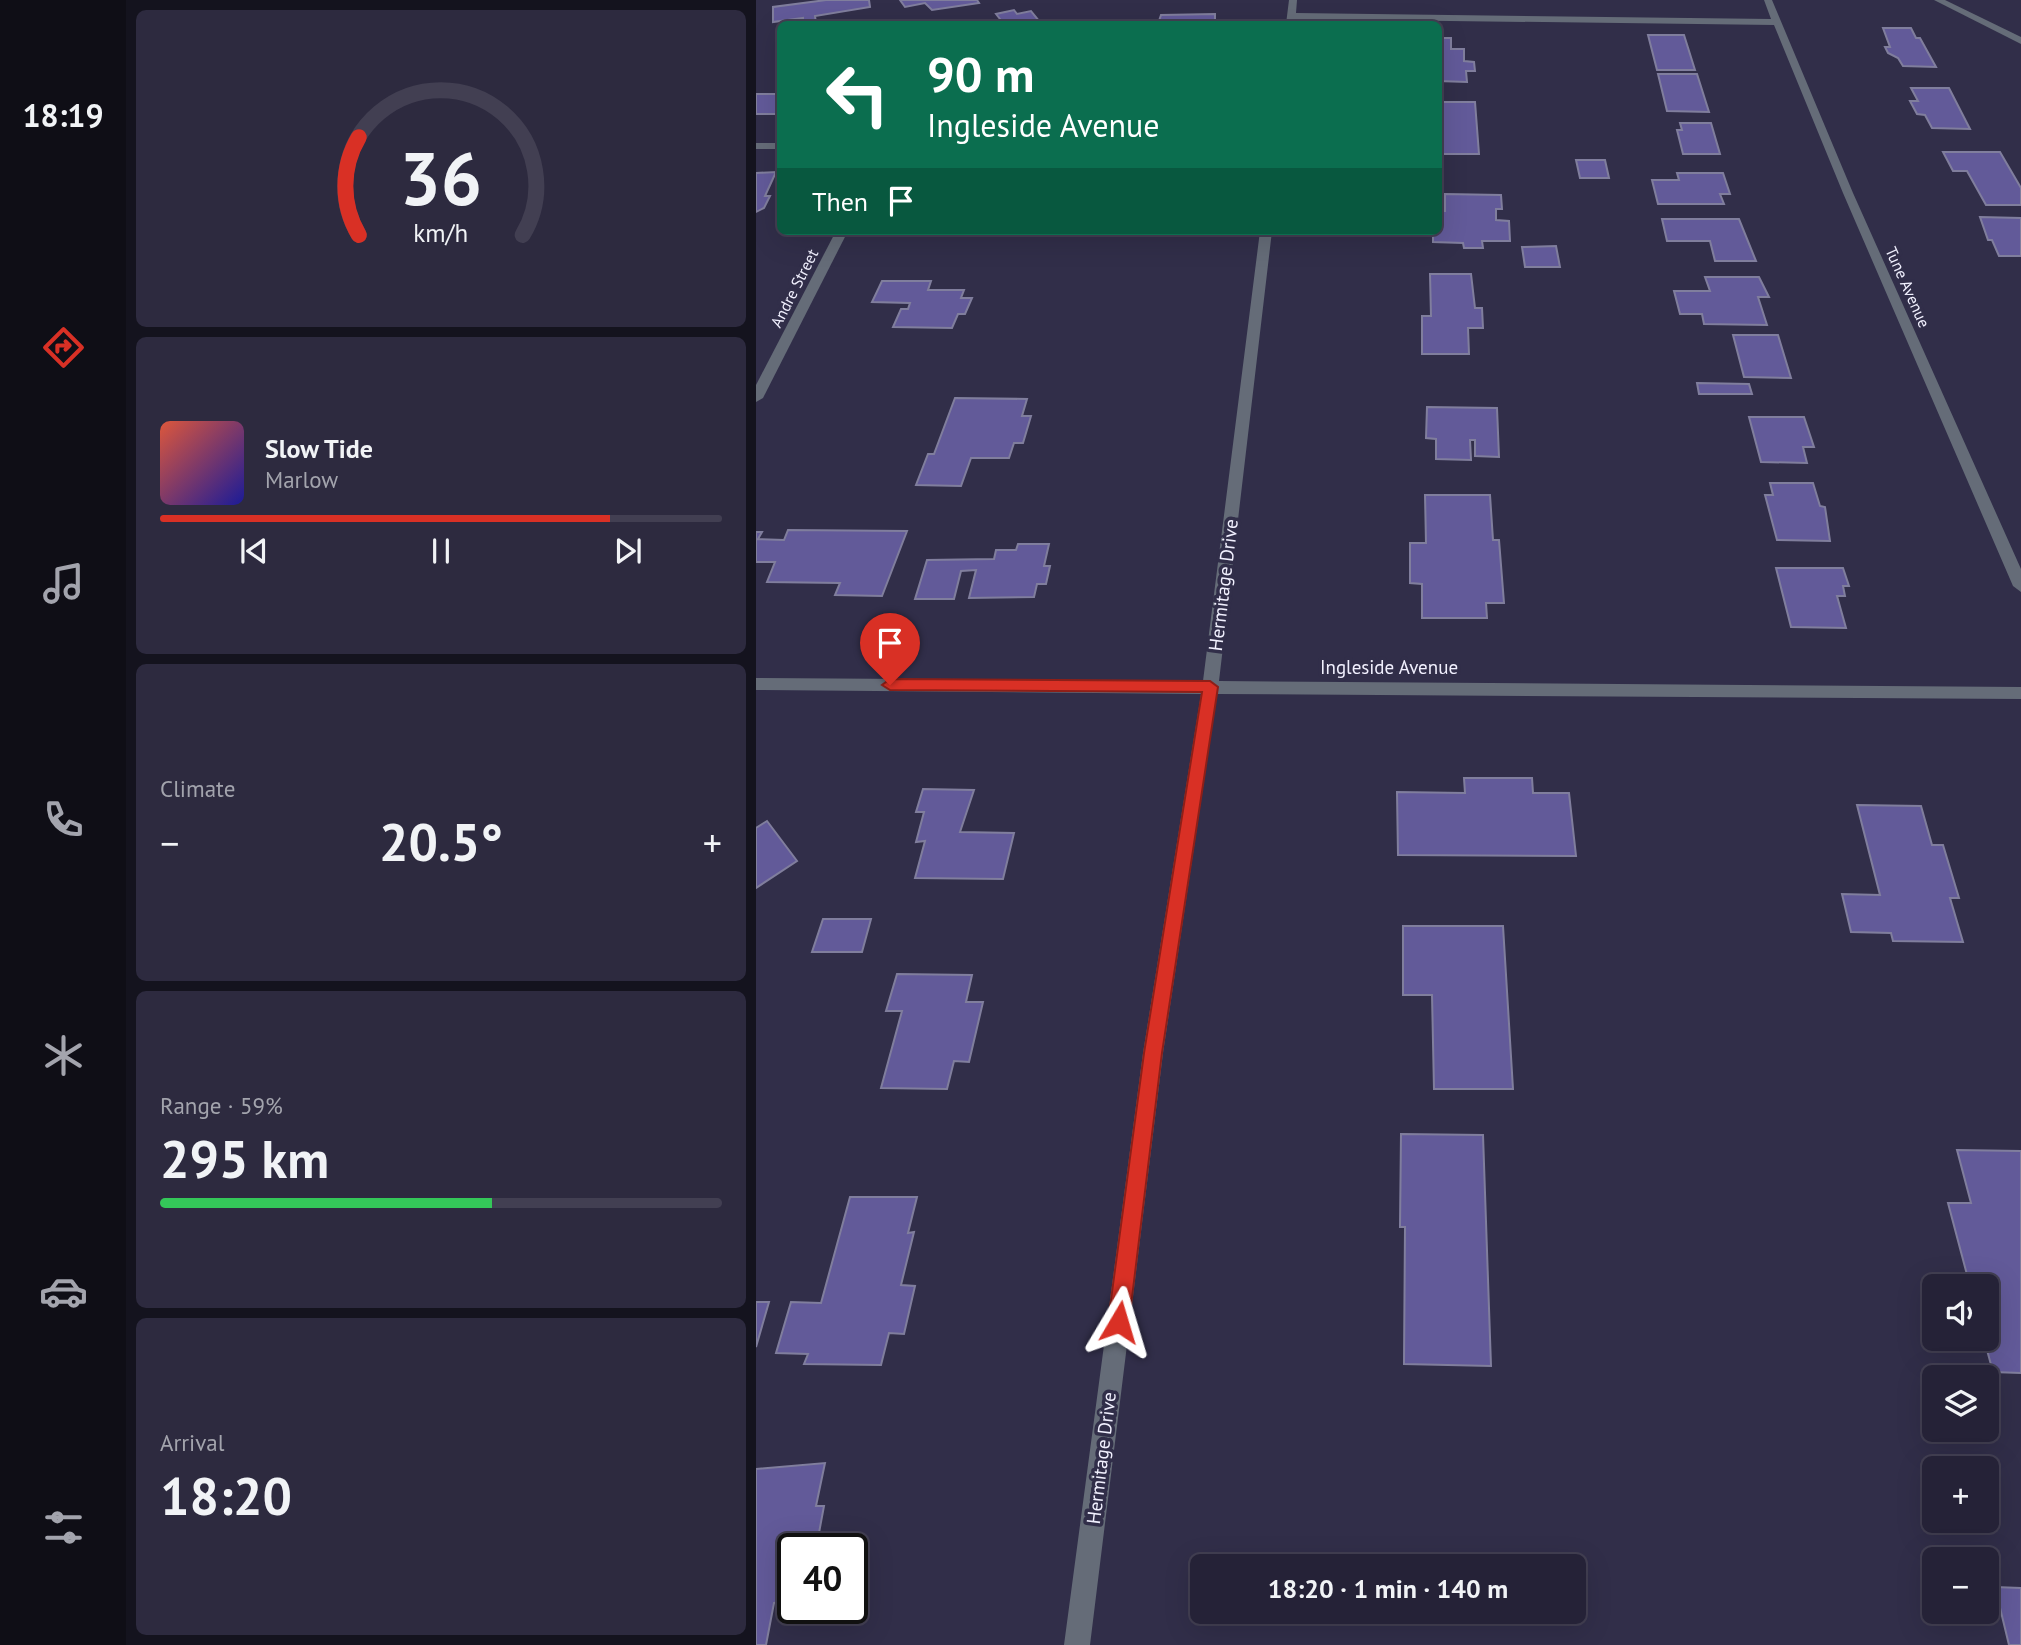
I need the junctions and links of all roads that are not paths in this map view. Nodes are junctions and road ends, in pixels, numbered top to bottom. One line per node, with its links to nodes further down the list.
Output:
1 (1293, 0): 4 (street)
2 (1768, 0): 5 (street, Tune Avenue)
3 (1938, 0): 6 (street)
4 (1291, 20): 5 (street)
5 (1776, 22): 12 (street, Tune Avenue)
6 (2021, 41)
7 (756, 146): 8 (street)
8 (777, 146)
9 (840, 235): 11 (street, Andre Street)
10 (1266, 235): 14 (street, Hermitage Drive)
11 (756, 398)
12 (2021, 586)
13 (756, 684): 14 (street, Ingleside Avenue)
14 (1210, 687): 15 (street, Ingleside Avenue); 16 (street, Hermitage Drive)
15 (2021, 693)
16 (1077, 1645)

